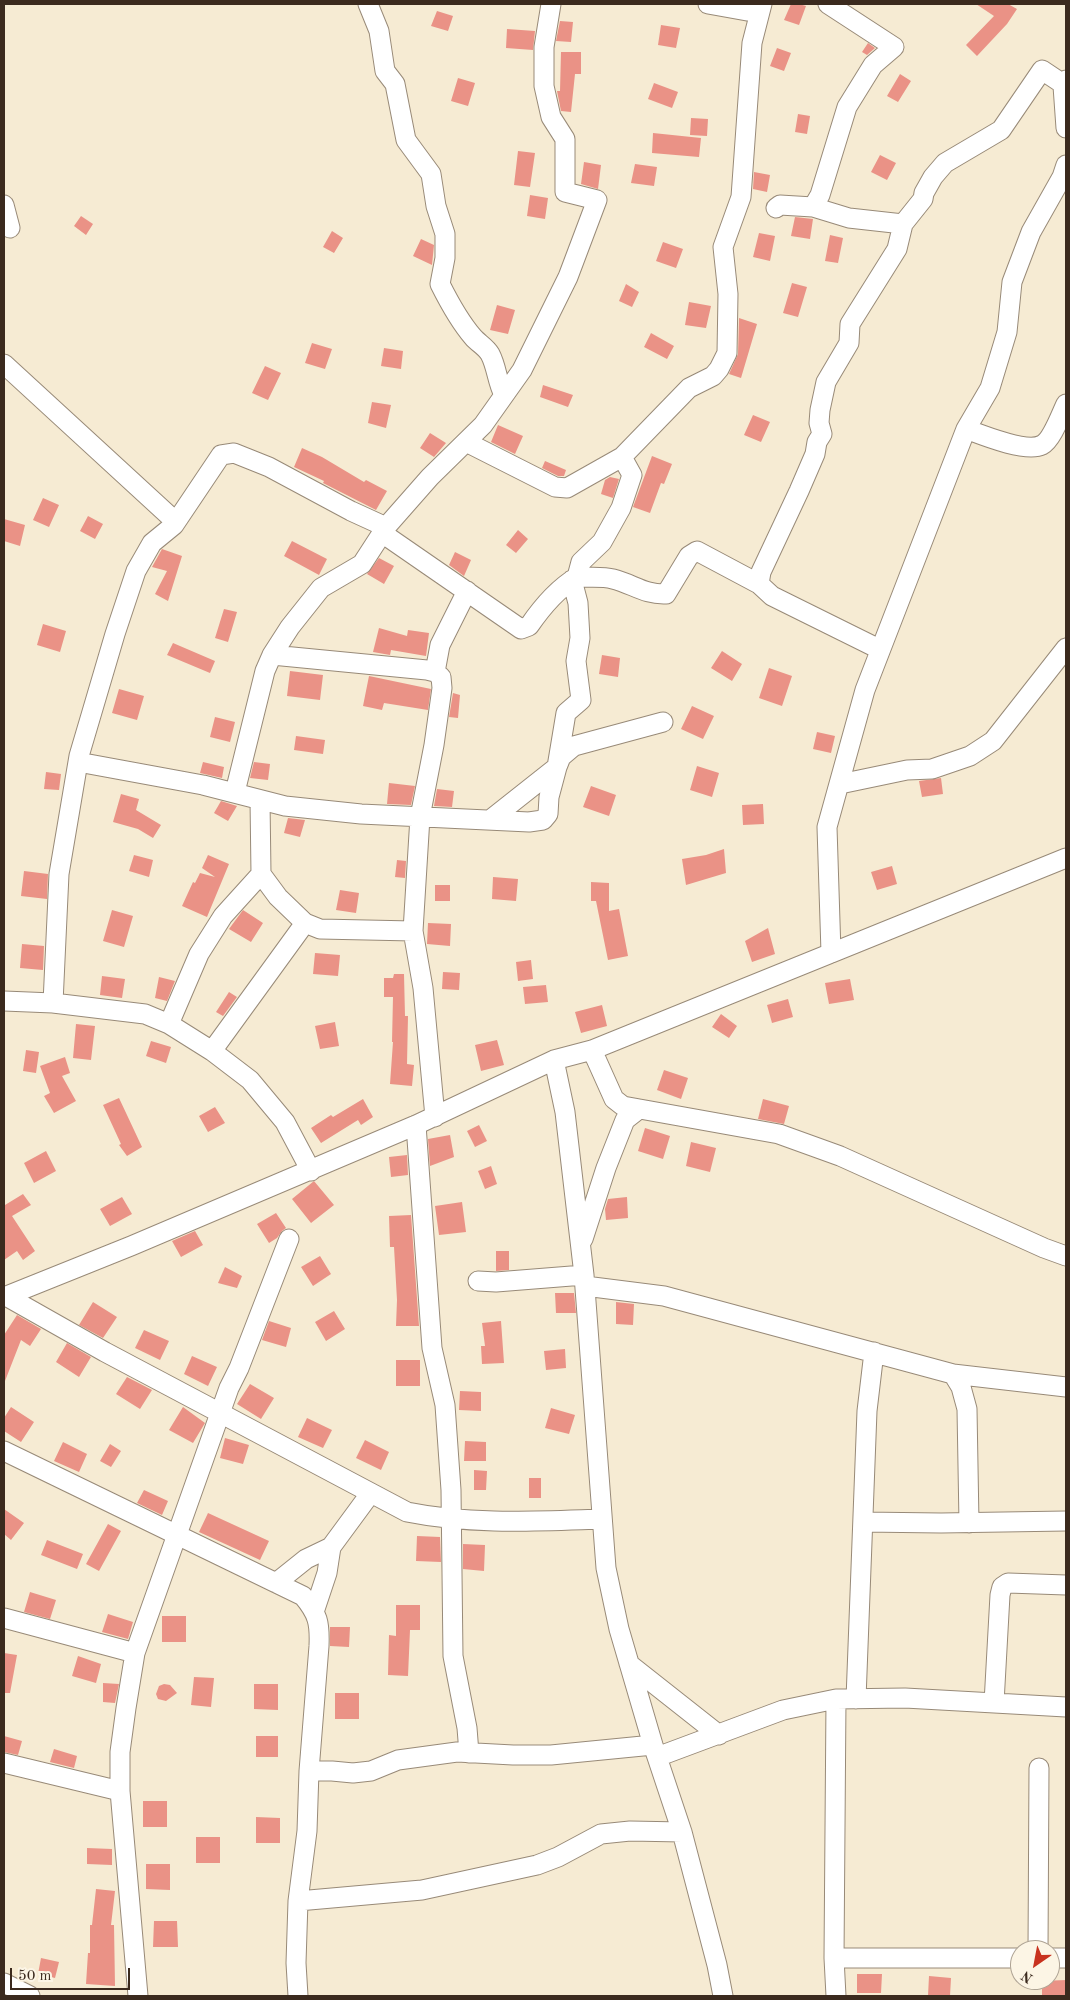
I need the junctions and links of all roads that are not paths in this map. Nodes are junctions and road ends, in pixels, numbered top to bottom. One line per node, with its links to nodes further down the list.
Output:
1 (368, 4): 16 (street)
2 (550, 4): 16 (street)
3 (708, 4): 4 (street)
4 (748, 4)
5 (762, 4): 20 (street)
6 (828, 4): 11 (street)
7 (1065, 84): 8 (street); 13 (street)
8 (1066, 128)
9 (1066, 165): 18 (street)
10 (4, 205): 14 (street)
11 (813, 207): 12 (street); 13 (street)
12 (776, 208)
13 (903, 224): 24 (street)
14 (10, 228)
15 (4, 364): 21 (street)
16 (504, 395): 19 (street)
17 (1066, 404): 18 (street)
18 (966, 429): 27 (street)
19 (466, 442): 20 (street); 22 (street)
20 (622, 457): 23 (street)
21 (176, 522): 22 (street); 31 (street)
22 (384, 530): 25 (street); 28 (street)
23 (574, 578): 24 (street); 25 (street); 32 (street)
24 (759, 584): 27 (street)
25 (467, 591): 29 (street)
26 (1066, 648): 33 (street)
27 (879, 649): 33 (street)
28 (272, 654): 29 (street); 34 (street)
29 (435, 672): 36 (street)
30 (663, 722): 32 (street)
31 (78, 762): 34 (street); 44 (street)
32 (557, 767): 37 (street); 37 (street)
33 (840, 784): 42 (street)
34 (235, 792): 35 (street)
35 (260, 800): 36 (street); 39 (street)
36 (420, 817): 37 (street); 41 (street)
37 (490, 820)
38 (1066, 858): 42 (street)
39 (261, 874): 40 (street); 45 (street)
40 (305, 923): 41 (street); 47 (street)
41 (413, 931): 50 (street)
42 (832, 953): 46 (street)
43 (4, 1001): 44 (street)
44 (53, 1004): 45 (street)
45 (169, 1024): 47 (street)
46 (592, 1050): 48 (street); 49 (street)
47 (212, 1051): 52 (street)
48 (554, 1060): 50 (street); 54 (street)
49 (638, 1109): 54 (street); 55 (street)
50 (435, 1117): 51 (street)
51 (416, 1125): 52 (street); 65 (street)
52 (311, 1171): 58 (street)
53 (289, 1239): 62 (street)
54 (581, 1247): 57 (street)
55 (1066, 1256)
56 (478, 1281): 57 (street)
57 (584, 1281): 59 (street); 66 (street)
58 (5, 1296): 62 (street)
59 (874, 1352): 60 (street); 68 (street)
60 (953, 1374): 61 (street); 69 (street)
61 (1066, 1387)
62 (220, 1413): 64 (street); 70 (street)
63 (4, 1451): 70 (street)
64 (370, 1494): 65 (street); 71 (street)
65 (452, 1519): 66 (street); 84 (street)
66 (602, 1519): 77 (street)
67 (1066, 1521): 69 (street)
68 (864, 1522): 69 (street); 79 (street)
69 (969, 1523)
70 (177, 1534): 72 (street); 76 (street)
71 (331, 1547): 72 (street); 74 (street)
72 (276, 1583): 74 (street)
73 (1066, 1585): 80 (street)
74 (314, 1609): 87 (street)
75 (4, 1618): 76 (street)
76 (135, 1653): 88 (street)
77 (629, 1664): 82 (street); 83 (street)
78 (836, 1699): 79 (street); 82 (street); 92 (street)
79 (856, 1699): 80 (street)
80 (994, 1703): 81 (street)
81 (1066, 1707)
82 (718, 1735): 83 (street)
83 (655, 1751): 84 (street); 89 (street)
84 (469, 1753): 87 (street)
85 (4, 1763): 88 (street)
86 (1039, 1768): 91 (street)
87 (308, 1770): 90 (street)
88 (120, 1791): 96 (street)
89 (682, 1832): 90 (street); 98 (street)
90 (298, 1901): 97 (street)
91 (1038, 1940)
92 (834, 1958): 93 (street); 99 (street)
93 (1010, 1958)
94 (4, 1982): 95 (street)
95 (30, 1996)
96 (138, 1996)
97 (298, 1996)
98 (723, 1996)
99 (836, 1996)

